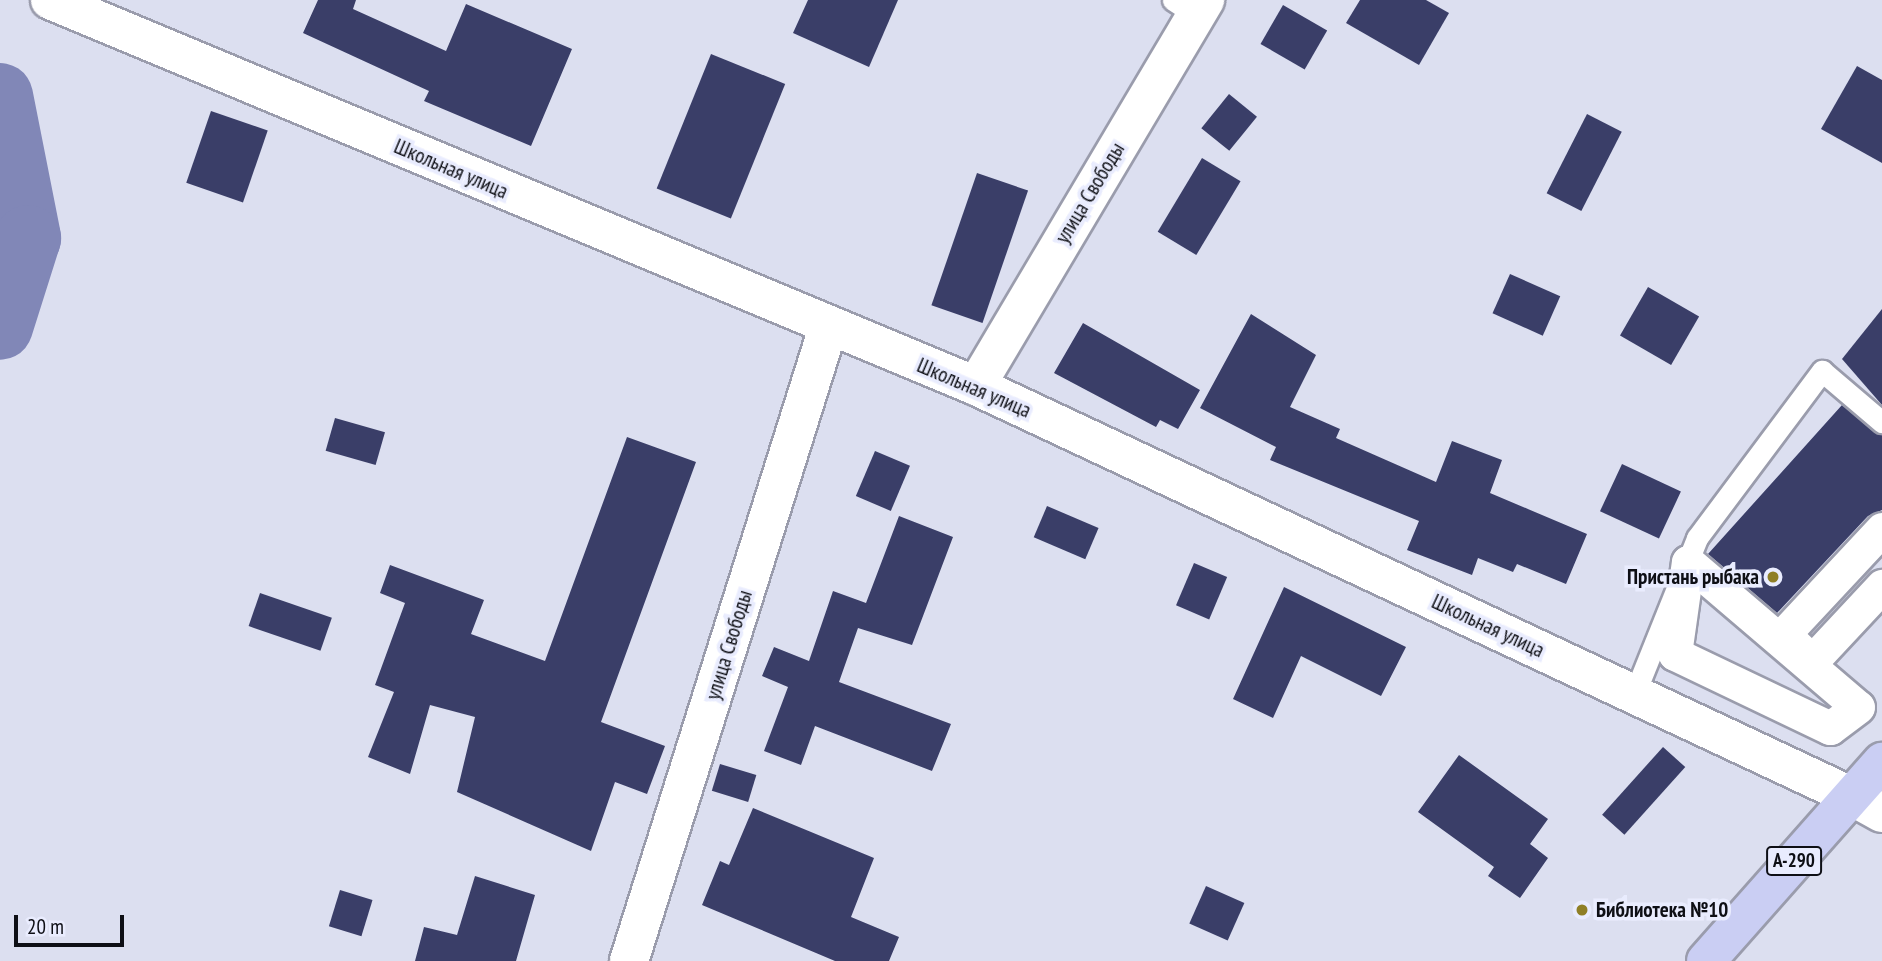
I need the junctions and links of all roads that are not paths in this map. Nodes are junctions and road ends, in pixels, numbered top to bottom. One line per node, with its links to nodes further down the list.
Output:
1 (50, 0): 3 (street, Школьная улица)
2 (1192, 5): 4 (street, улица Свободы)
3 (828, 328): 4 (street, Школьная улица); 12 (street, улица Свободы)
4 (976, 386): 9 (street, Школьная улица)
5 (1882, 422): 7 (lane)
6 (1882, 529): 8 (street)
7 (1688, 562): 7 (street); 9 (lane)
8 (1882, 586)
9 (1634, 695): 11 (street, Школьная улица)
10 (1882, 762): 11 (highway, А-290)
11 (1867, 804): 13 (highway, А-290)
12 (629, 961)
13 (1706, 961)

